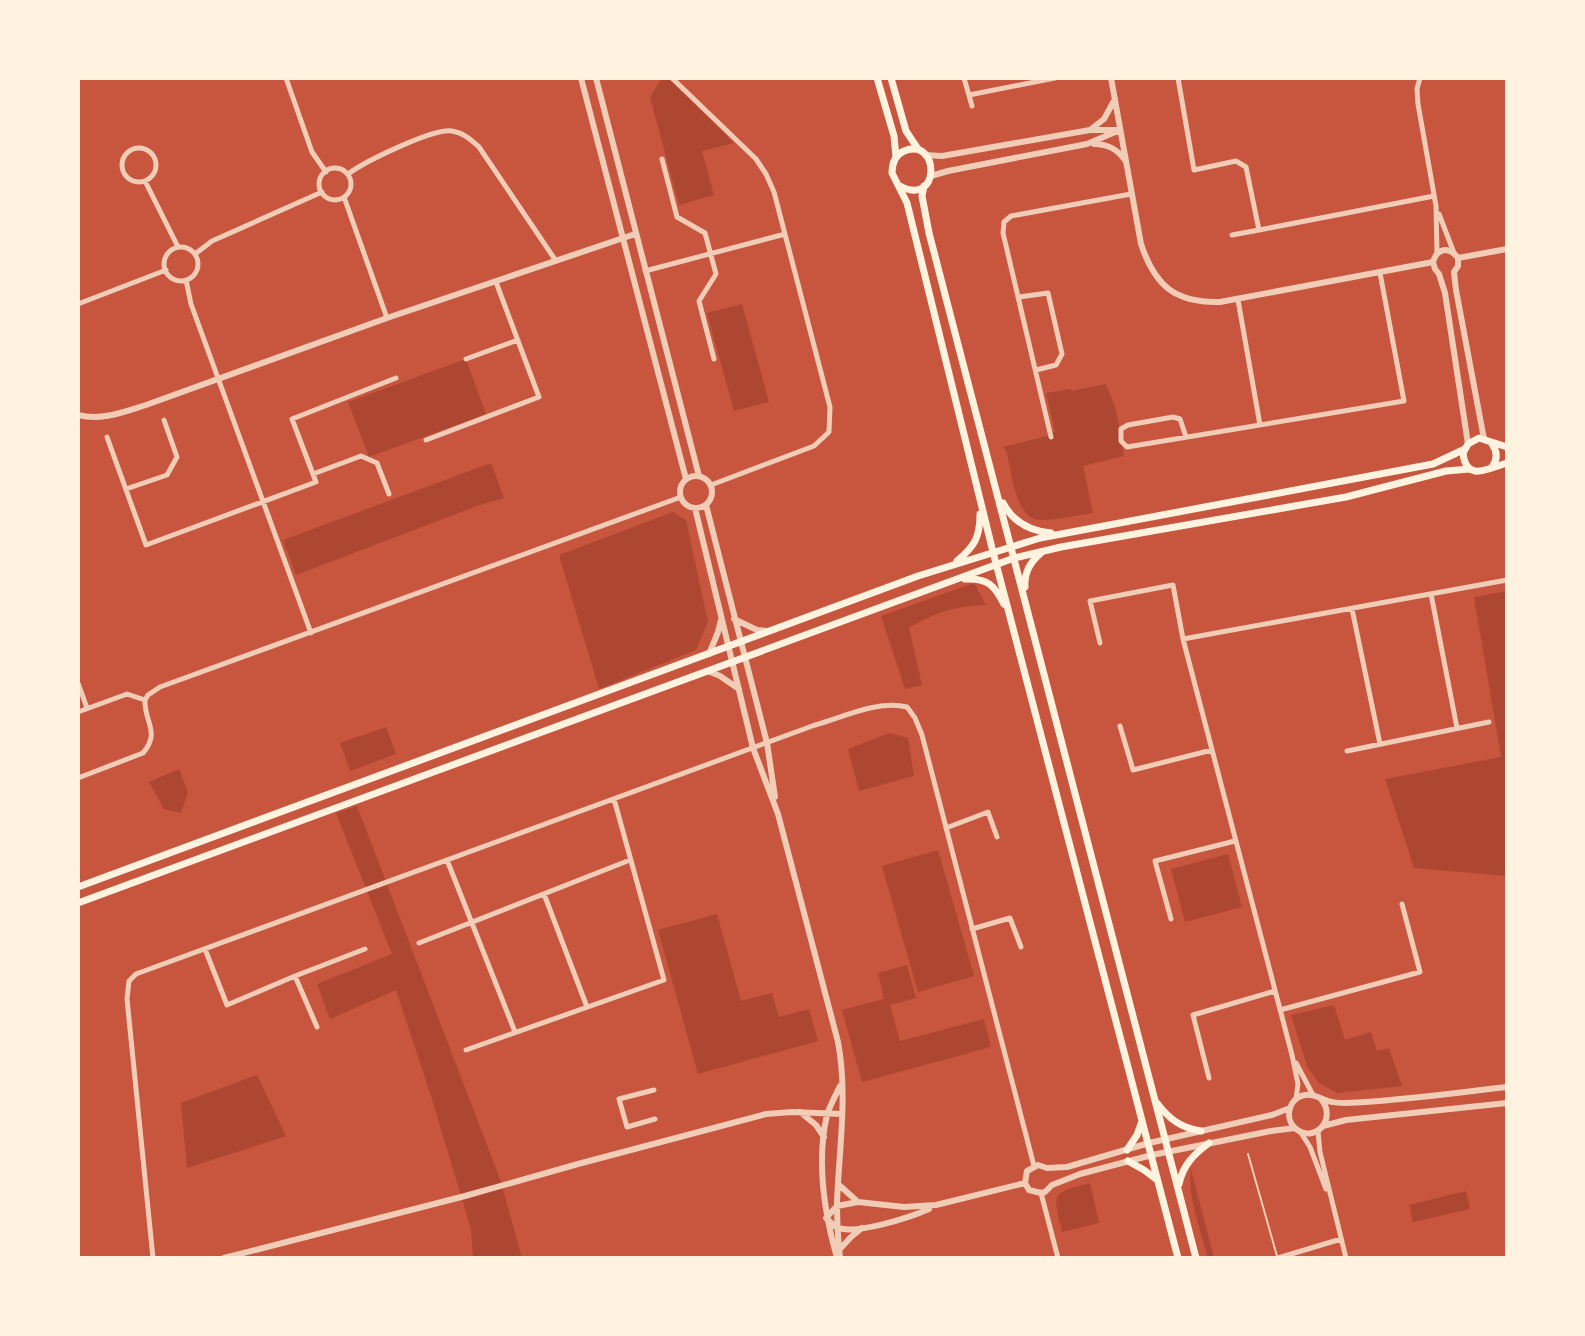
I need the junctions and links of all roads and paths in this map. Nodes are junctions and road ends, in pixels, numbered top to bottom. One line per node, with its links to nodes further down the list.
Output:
1 (277, 78): 2 (street)
2 (287, 78): 23 (street)
3 (581, 78): 38 (street)
4 (596, 78): 35 (street)
5 (672, 78): 36 (street)
6 (877, 78): 20 (main road)
7 (891, 78): 19 (main road)
8 (964, 78): 13 (street)
9 (1055, 78): 13 (street)
10 (1111, 78): 14 (street)
11 (1178, 78): 34 (street)
12 (1420, 78): 31 (street)
13 (969, 95): 15 (street)
14 (1115, 98): 16 (street); 17 (street)
15 (972, 106)
16 (1090, 130): 17 (street); 19 (street)
17 (1120, 130): 18 (street); 22 (street)
18 (1087, 144): 22 (street); 25 (street)
19 (922, 153): 20 (main road); 25 (main road)
20 (896, 158): 27 (main road)
21 (662, 159): 43 (street)
22 (1126, 160): 30 (street)
23 (326, 172): 24 (street); 29 (street)
24 (348, 174): 32 (street); 45 (street)
25 (931, 176): 28 (main road)
26 (145, 181): 26 (street); 39 (street)
27 (900, 186): 28 (main road); 86 (main road)
28 (924, 186): 82 (main road)
29 (322, 192): 32 (street); 42 (street)
30 (1131, 194): 54 (street); 55 (street)
31 (1434, 196): 33 (street); 34 (street)
32 (344, 197): 57 (street)
33 (1436, 206): 41 (street); 44 (street)
34 (1259, 230): 37 (street)
35 (635, 234): 38 (street); 48 (street)
36 (785, 234): 43 (street); 80 (street)
37 (1232, 235)
38 (622, 238): 45 (street); 79 (street)
39 (178, 247): 42 (street); 47 (street)
40 (1507, 249): 44 (street)
41 (1437, 253): 44 (street); 46 (street)
42 (195, 254): 52 (street)
43 (711, 254): 48 (street); 60 (street)
44 (1456, 255): 49 (street)
45 (556, 261): 53 (street)
46 (1433, 262): 50 (street); 51 (street)
47 (166, 270): 52 (street); 56 (street)
48 (645, 271): 78 (street)
49 (1454, 272): 51 (street); 71 (street)
50 (1380, 273): 55 (street); 66 (street)
51 (1439, 274): 72 (street)
52 (186, 280): 62 (street)
53 (496, 282): 57 (street); 58 (street)
54 (1019, 297): 61 (street); 61 (street)
55 (1238, 300): 66 (street)
56 (78, 304)
57 (387, 318): 62 (street)
58 (518, 340): 59 (street); 70 (street)
59 (466, 359)
60 (714, 359)
61 (1036, 370): 68 (street)
62 (218, 378): 64 (street); 85 (street)
63 (396, 378): 77 (street)
64 (79, 416)
65 (164, 420): 81 (street)
66 (1260, 425): 69 (street)
67 (107, 437): 81 (street)
68 (1051, 437)
69 (1186, 437): 69 (street)
70 (426, 440)
71 (1488, 441): 72 (main road); 73 (main road); 75 (main road)
72 (1466, 446): 76 (main road); 89 (main road)
73 (1507, 447)
74 (1507, 463): 75 (main road)
75 (1491, 468): 76 (main road)
76 (1470, 469): 91 (main road)
77 (313, 474): 83 (street); 85 (street)
78 (699, 476): 79 (street); 80 (street)
79 (686, 479): 84 (street)
80 (711, 485): 87 (street)
81 (126, 489): 85 (street)
82 (997, 493): 89 (main road); 90 (main road)
83 (389, 494)
84 (681, 497): 88 (street); 105 (street)
85 (263, 503): 105 (street)
86 (981, 503): 92 (main road); 94 (main road)
87 (706, 505): 88 (street); 103 (street)
88 (695, 508): 102 (street)
89 (1061, 534): 90 (main road)
90 (1011, 546): 92 (main road); 93 (main road)
91 (1048, 550): 93 (main road); 99 (main road)
92 (993, 552): 94 (main road); 95 (main road)
93 (1014, 558): 95 (main road); 99 (main road)
94 (952, 565): 104 (main road)
95 (997, 565): 96 (main road); 101 (main road)
96 (959, 579): 101 (main road); 111 (main road)
97 (1507, 580): 98 (street)
98 (1431, 594): 100 (street); 121 (street)
99 (1027, 605): 159 (main road)
100 (1352, 609): 106 (street); 123 (street)
101 (1010, 615): 168 (main road)
102 (721, 616): 109 (street); 110 (street)
103 (734, 619): 104 (street); 107 (street)
104 (772, 632): 107 (main road)
105 (311, 633): 116 (street)
106 (1183, 639): 108 (street); 125 (street)
107 (741, 643): 109 (main road); 111 (street)
108 (1100, 643)
109 (728, 647): 110 (main road); 112 (street)
110 (709, 654): 135 (main road)
111 (745, 658): 112 (main road); 122 (street)
112 (732, 662): 113 (main road); 115 (street)
113 (708, 671): 115 (street); 137 (main road)
114 (78, 683): 117 (street)
115 (739, 689): 124 (street)
116 (145, 700): 117 (street); 127 (street)
117 (87, 708): 118 (street)
118 (78, 712)
119 (1489, 722): 121 (street)
120 (1120, 726): 125 (street)
121 (1457, 728): 123 (street)
122 (767, 743): 124 (street); 129 (street); 130 (street)
123 (1380, 744): 126 (street)
124 (753, 748): 128 (street); 129 (street)
125 (1212, 750): 132 (street)
126 (1347, 751)
127 (78, 778)
128 (614, 799): 133 (street); 134 (street)
129 (778, 814): 155 (street)
130 (946, 828): 131 (street); 141 (street)
131 (997, 837)
132 (1236, 841): 139 (street); 147 (street)
133 (447, 860): 140 (street); 144 (street)
134 (630, 860): 136 (street); 148 (street)
135 (78, 887)
136 (544, 894): 140 (street); 148 (street)
137 (78, 903)
138 (1402, 904): 149 (street)
139 (1171, 919)
140 (471, 922): 142 (street); 151 (street)
141 (972, 929): 143 (street); 181 (street)
142 (419, 943)
143 (1021, 947)
144 (205, 949): 146 (street); 198 (street)
145 (365, 949): 146 (street)
146 (295, 976): 150 (street)
147 (1275, 991): 149 (street); 154 (street)
148 (587, 1007): 151 (street)
149 (1280, 1010): 153 (street)
150 (317, 1027)
151 (515, 1032): 152 (street)
152 (466, 1050)
153 (1292, 1055): 158 (street); 160 (street)
154 (1209, 1078)
155 (842, 1081): 165 (street); 166 (street)
156 (1507, 1087): 161 (street)
157 (654, 1090): 167 (street)
158 (1313, 1095): 160 (street); 161 (street)
159 (1155, 1099): 171 (main road); 173 (main road)
160 (1296, 1099): 163 (street)
161 (1321, 1099): 169 (street)
162 (1507, 1103): 169 (street)
163 (1290, 1108): 170 (street); 171 (street)
164 (800, 1112): 165 (street); 172 (street); 199 (street)
165 (828, 1113): 166 (street); 172 (street)
166 (842, 1114): 185 (street)
167 (655, 1119)
168 (1143, 1119): 174 (main road); 176 (main road)
169 (1321, 1129): 170 (street); 192 (street)
170 (1298, 1130): 175 (street); 192 (street)
171 (1201, 1131): 173 (street)
172 (824, 1137): 193 (street)
173 (1166, 1139): 174 (street); 177 (main road)
174 (1149, 1143): 176 (street); 179 (main road)
175 (1209, 1143): 177 (street); 187 (main road)
176 (1127, 1150): 182 (street)
177 (1168, 1152): 179 (street); 187 (main road)
178 (1248, 1154): 203 (lane)
179 (1152, 1155): 180 (street); 183 (main road)
180 (1128, 1161): 183 (main road); 186 (street)
181 (1034, 1166): 182 (street); 184 (street)
182 (1047, 1168): 186 (street)
183 (1158, 1180): 201 (main road)
184 (1025, 1183): 188 (street); 190 (street)
185 (838, 1184): 189 (street); 191 (street)
186 (1052, 1185): 188 (street)
187 (1178, 1190): 202 (main road)
188 (1041, 1193): 200 (street)
189 (858, 1202): 190 (street); 191 (street)
190 (936, 1205): 195 (street)
191 (837, 1206): 193 (street); 194 (street)
192 (1335, 1212): 196 (street)
193 (826, 1218): 194 (street); 197 (street)
194 (839, 1228): 195 (street); 197 (street)
195 (862, 1228): 197 (street)
196 (1341, 1239): 203 (street); 204 (street)
197 (838, 1255)
198 (153, 1258)
199 (224, 1258)
200 (1058, 1258)
201 (1178, 1258)
202 (1196, 1258)
203 (1278, 1258)
204 (1346, 1258)

